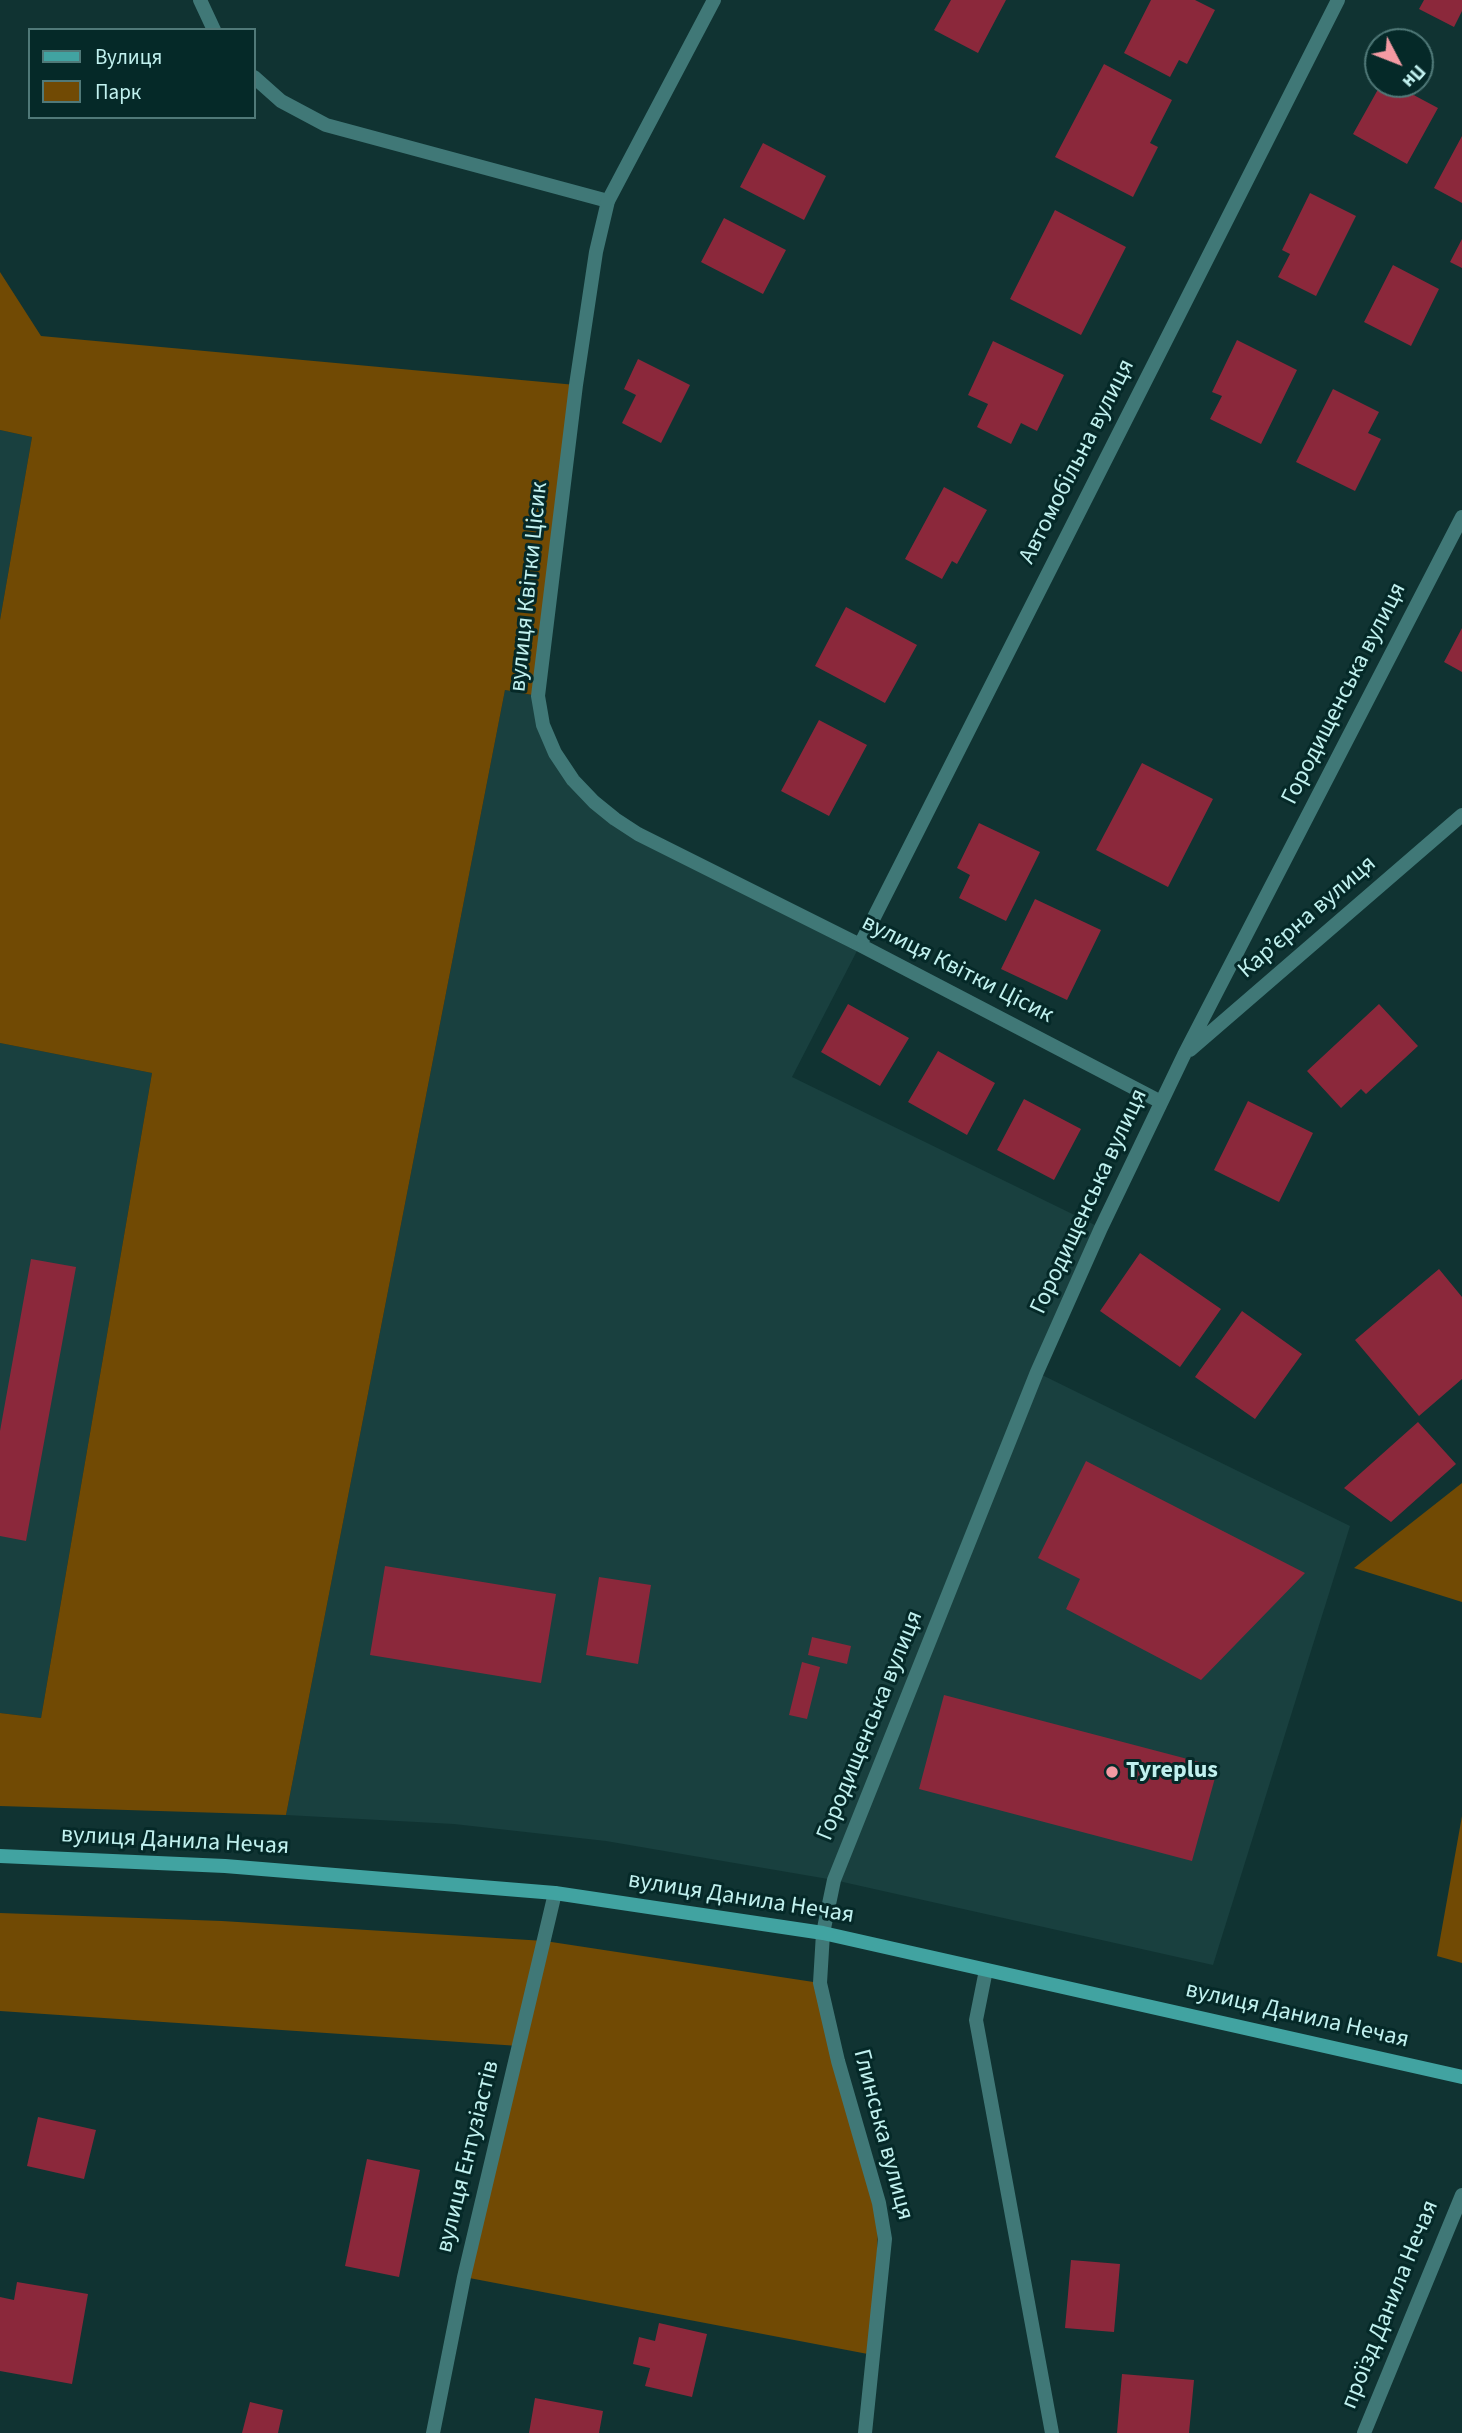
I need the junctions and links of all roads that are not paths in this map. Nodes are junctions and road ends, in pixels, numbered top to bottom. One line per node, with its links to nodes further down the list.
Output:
1 (200, 0): 4 (street)
2 (714, 0): 6 (street, вулиця Квітки Цісик)
3 (1338, 0): 9 (street, Автомобільна вулиця)
4 (213, 28)
5 (256, 79): 6 (street)
6 (608, 201): 9 (street, вулиця Квітки Цісик)
7 (1462, 517): 10 (street, Городищенська вулиця)
8 (1462, 815): 10 (street, Карʼєрна вулиця)
9 (860, 945): 11 (street, вулиця Квітки Цісик)
10 (1184, 1055): 11 (street, Городищенська вулиця)
11 (1161, 1102): 14 (street, Городищенська вулиця)
12 (0, 1856): 13 (main road, вулиця Данила Нечая)
13 (555, 1893): 14 (main road, вулиця Данила Нечая); 18 (street, вулиця Ентузіастів)
14 (823, 1933): 15 (main road, вулиця Данила Нечая); 19 (street, Глинська вулиця)
15 (986, 1970): 16 (main road, вулиця Данила Нечая); 20 (street)
16 (1462, 2077)
17 (1462, 2195): 21 (street, проїзд Данила Нечая)
18 (433, 2433)
19 (865, 2433)
20 (1052, 2433)
21 (1364, 2433)

